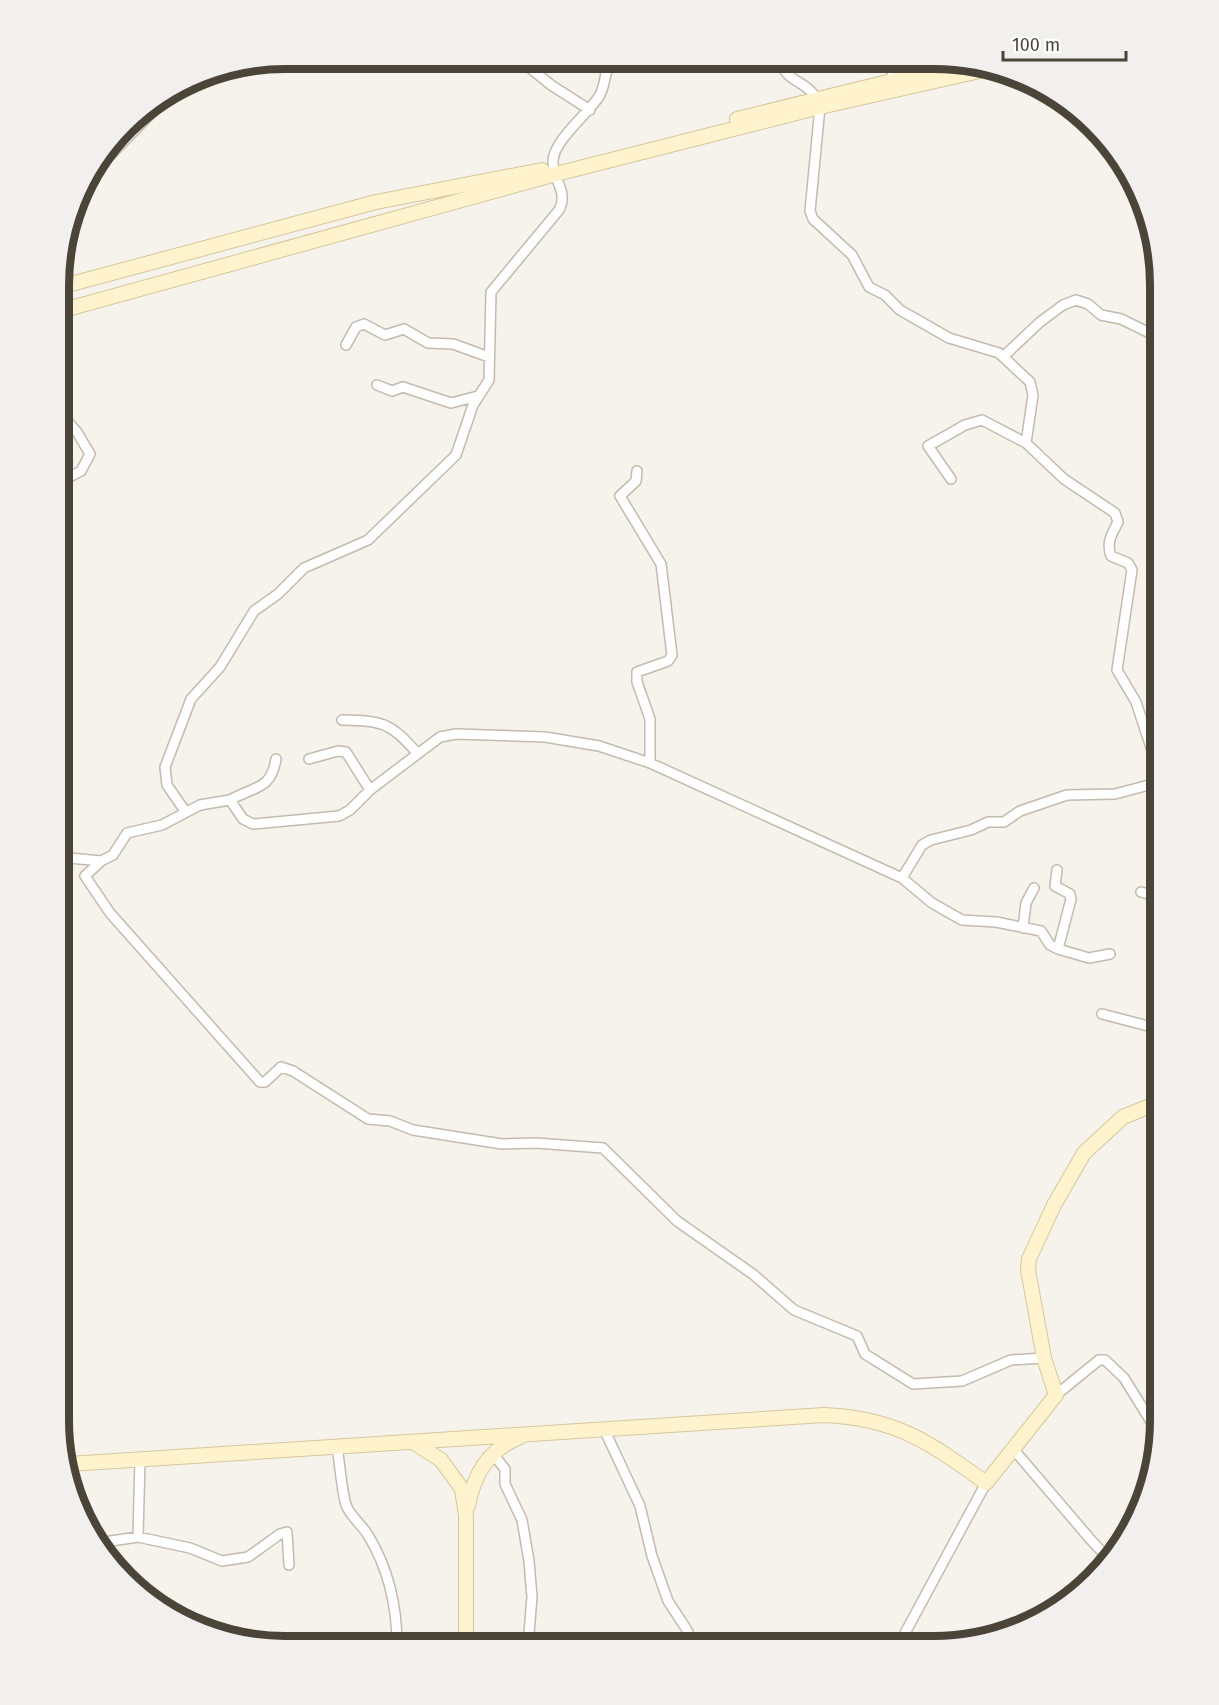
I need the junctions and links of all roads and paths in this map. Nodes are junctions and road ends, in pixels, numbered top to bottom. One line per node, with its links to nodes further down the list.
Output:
1 (531, 69): 9 (street)
2 (608, 69): 9 (street)
3 (783, 69): 8 (street)
4 (894, 69): 7 (street)
5 (939, 69): 7 (street)
6 (971, 72): 8 (street)
7 (891, 80): 8 (street)
8 (818, 103): 10 (street); 15 (street)
9 (590, 110): 10 (street)
10 (555, 171): 11 (street); 12 (street); 16 (street)
11 (69, 285)
12 (69, 309)
13 (1150, 333): 15 (street)
14 (346, 345): 16 (street)
15 (1004, 356): 20 (street)
16 (489, 357): 18 (street)
17 (376, 385): 18 (street)
18 (478, 396): 33 (street)
19 (69, 423): 22 (street)
20 (1026, 443): 23 (street); 25 (street)
21 (637, 471): 29 (street)
22 (69, 477)
23 (951, 479)
24 (342, 720): 26 (street)
25 (1150, 745)
26 (417, 753): 29 (street); 31 (street)
27 (276, 759): 32 (street)
28 (309, 759): 31 (street)
29 (650, 763): 37 (street)
30 (1150, 785): 37 (street)
31 (370, 790): 32 (street)
32 (230, 800): 33 (street)
33 (185, 811): 35 (street)
34 (69, 858): 35 (street)
35 (101, 861): 47 (street)
36 (1057, 870): 42 (street)
37 (902, 878): 41 (street)
38 (1034, 888): 41 (street)
39 (1141, 892): 40 (street)
40 (1150, 894)
41 (1023, 928): 42 (street)
42 (1058, 949): 43 (street)
43 (1110, 954)
44 (1102, 1014): 45 (street)
45 (1150, 1025)
46 (1150, 1106): 47 (street)
47 (1044, 1358): 48 (street)
48 (1056, 1395): 49 (street); 54 (street)
49 (1150, 1420)
50 (604, 1429): 51 (street); 58 (street); 67 (street)
51 (527, 1434): 52 (street); 55 (street)
52 (412, 1442): 53 (street); 59 (street)
53 (337, 1446): 56 (street); 64 (street)
54 (1014, 1450): 58 (street); 62 (street)
55 (493, 1454): 59 (street); 66 (street)
56 (140, 1460): 57 (street); 60 (street)
57 (73, 1464)
58 (986, 1483): 68 (street)
59 (466, 1516): 65 (street)
60 (138, 1537): 61 (street); 63 (street)
61 (106, 1542)
62 (1103, 1553)
63 (289, 1565)
64 (397, 1636)
65 (466, 1636)
66 (529, 1636)
67 (689, 1636)
68 (903, 1636)

